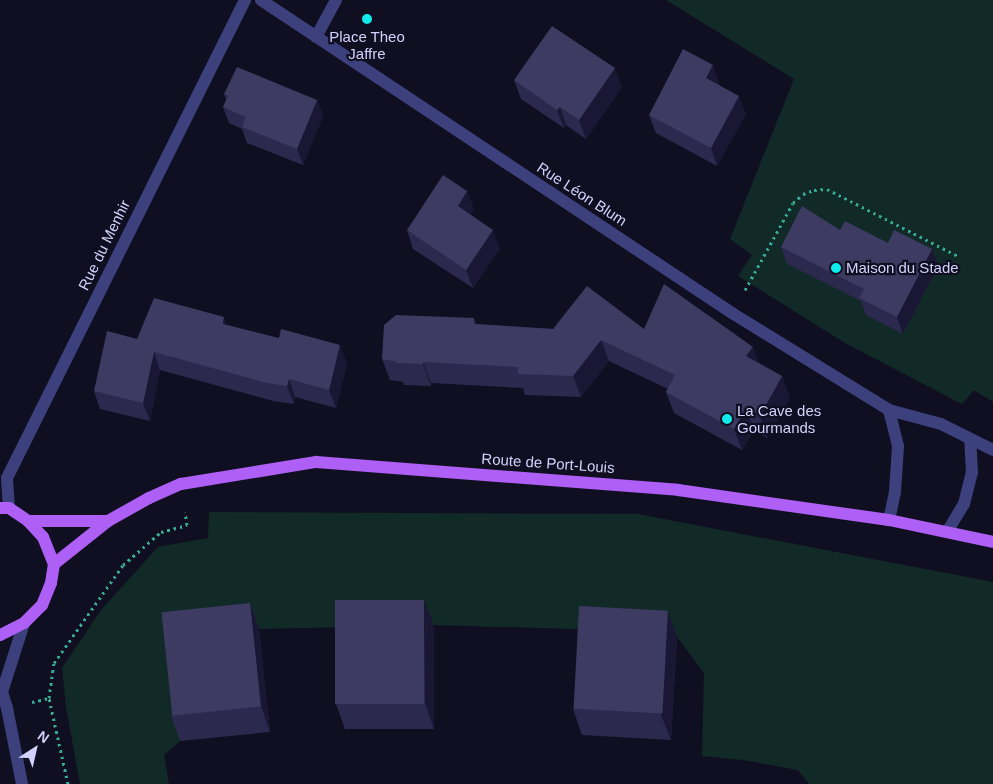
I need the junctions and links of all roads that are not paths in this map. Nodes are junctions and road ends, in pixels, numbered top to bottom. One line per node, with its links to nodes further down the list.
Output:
1 (245, 0): 8 (street, Rue du Menhir)
2 (261, 0): 4 (street, Rue Léon Blum)
3 (336, 0): 4 (street)
4 (316, 37): 5 (street, Rue Léon Blum)
5 (889, 410): 6 (street, Rue Léon Blum); 9 (street)
6 (970, 440): 7 (street, Rue Léon Blum); 12 (street)
7 (993, 450)
8 (5, 508): 10 (main road)
9 (889, 520): 11 (main road, Route de Port-Louis); 12 (main road, Route de Port-Louis)
10 (28, 521): 11 (main road, Route de Port-Louis); 14 (main road)
11 (108, 521): 14 (main road, Route de Port-Louis)
12 (947, 532): 13 (main road, Route de Port-Louis)
13 (993, 542)
14 (54, 564): 15 (main road)
15 (24, 623): 16 (main road); 17 (street)
16 (0, 635)
17 (1, 687): 18 (street)
18 (22, 784)

